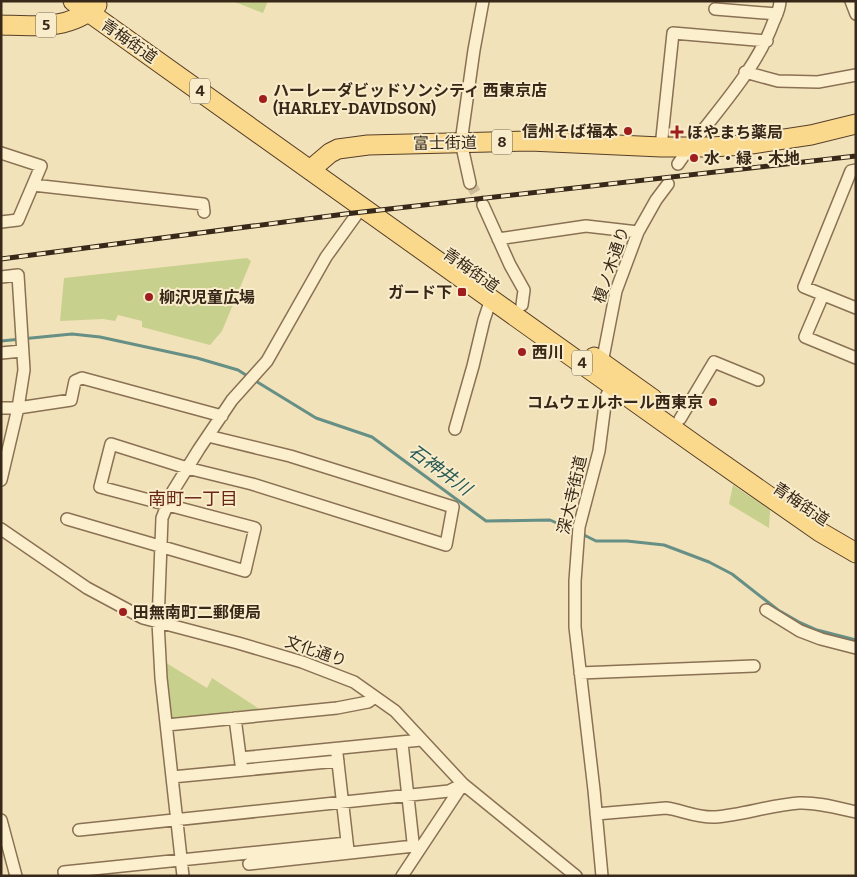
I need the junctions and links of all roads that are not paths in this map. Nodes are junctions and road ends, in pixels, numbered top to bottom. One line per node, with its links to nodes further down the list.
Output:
1 (72, 1): 5 (main road, 4)
2 (483, 1): 14 (street)
3 (780, 1): 7 (street)
4 (851, 1): 8 (street)
5 (94, 6): 9 (main road, 青梅街道 / 5); 19 (main road, 青梅街道 / 4)
6 (715, 9): 7 (street)
7 (777, 14): 10 (street)
8 (856, 14)
9 (3, 28)
10 (766, 41): 11 (street); 15 (street)
11 (745, 72): 12 (street); 16 (street)
12 (856, 75)
13 (856, 124): 16 (main road, 富士街道 / 8)
14 (461, 142): 15 (main road, 富士街道 / 8); 19 (main road, 富士街道 / 8); 21 (street)
15 (661, 147): 16 (main road, 富士街道 / 8)
16 (690, 147): 18 (street)
17 (1, 153): 23 (street)
18 (678, 164)
19 (315, 165): 25 (main road, 青梅街道 / 4); 33 (main road, 青梅街道 / 4)
20 (856, 170): 31 (street)
21 (470, 183)
22 (668, 184): 28 (street, 榎ノ木通り)
23 (34, 185): 26 (street); 27 (street)
24 (483, 205): 29 (street)
25 (362, 207): 32 (main road, 青梅街道 / 4); 43 (street)
26 (204, 212)
27 (1, 222)
28 (638, 232): 29 (street); 38 (street, 榎ノ木通り)
29 (498, 239): 33 (street)
30 (1, 277): 35 (street)
31 (823, 295): 34 (street); 37 (street)
32 (491, 299): 39 (main road, 青梅街道 / 4); 45 (street)
33 (522, 306): 38 (main road, 青梅街道 / 4)
34 (856, 308)
35 (22, 351): 36 (street); 42 (street)
36 (1, 353)
37 (856, 358)
38 (602, 363): 39 (main road, 青梅街道 / 4)
39 (615, 380): 44 (main road, 青梅街道 / 4); 54 (main road, 青梅街道 / 4); 59 (street, 深大寺街道)
40 (758, 380): 44 (street)
41 (1, 408): 42 (street)
42 (18, 408): 43 (street); 48 (street)
43 (222, 416): 46 (street)
44 (680, 419): 52 (main road, 青梅街道 / 4)
45 (455, 429)
46 (208, 436): 47 (street); 47 (street)
47 (187, 468): 49 (street); 49 (street)
48 (1, 480)
49 (167, 505): 53 (street); 53 (street)
50 (67, 519): 53 (street)
51 (1, 529): 56 (street, 文化通り)
52 (856, 539)
53 (161, 547): 56 (street)
54 (856, 553)
55 (766, 610): 57 (street)
56 (158, 622): 60 (street, 文化通り); 62 (street)
57 (856, 648)
58 (754, 666): 59 (street)
59 (580, 673): 73 (street, 深大寺街道)
60 (375, 697): 61 (street); 63 (street, 文化通り)
61 (235, 718): 62 (street); 66 (street)
62 (167, 725): 68 (street)
63 (422, 740): 64 (street); 69 (street, 文化通り)
64 (402, 743): 65 (street); 70 (street)
65 (337, 755): 66 (street); 67 (street); 71 (street)
66 (240, 758): 67 (street)
67 (242, 770): 68 (street)
68 (172, 777): 75 (street)
69 (464, 784): 70 (street); 78 (street); 86 (street, 文化通り)
70 (408, 794): 71 (street); 78 (street)
71 (342, 802): 75 (street); 77 (street)
72 (856, 812): 73 (street)
73 (596, 814): 87 (street)
74 (1, 820): 83 (street)
75 (177, 820): 76 (street); 79 (street)
76 (79, 830)
77 (348, 848): 78 (street); 80 (street)
78 (417, 849): 85 (street)
79 (181, 861): 80 (street); 82 (street); 84 (street)
80 (249, 864)
81 (64, 872): 82 (street)
82 (114, 872)
83 (16, 876)
84 (183, 876)
85 (402, 876)
86 (576, 876)
87 (602, 876)

